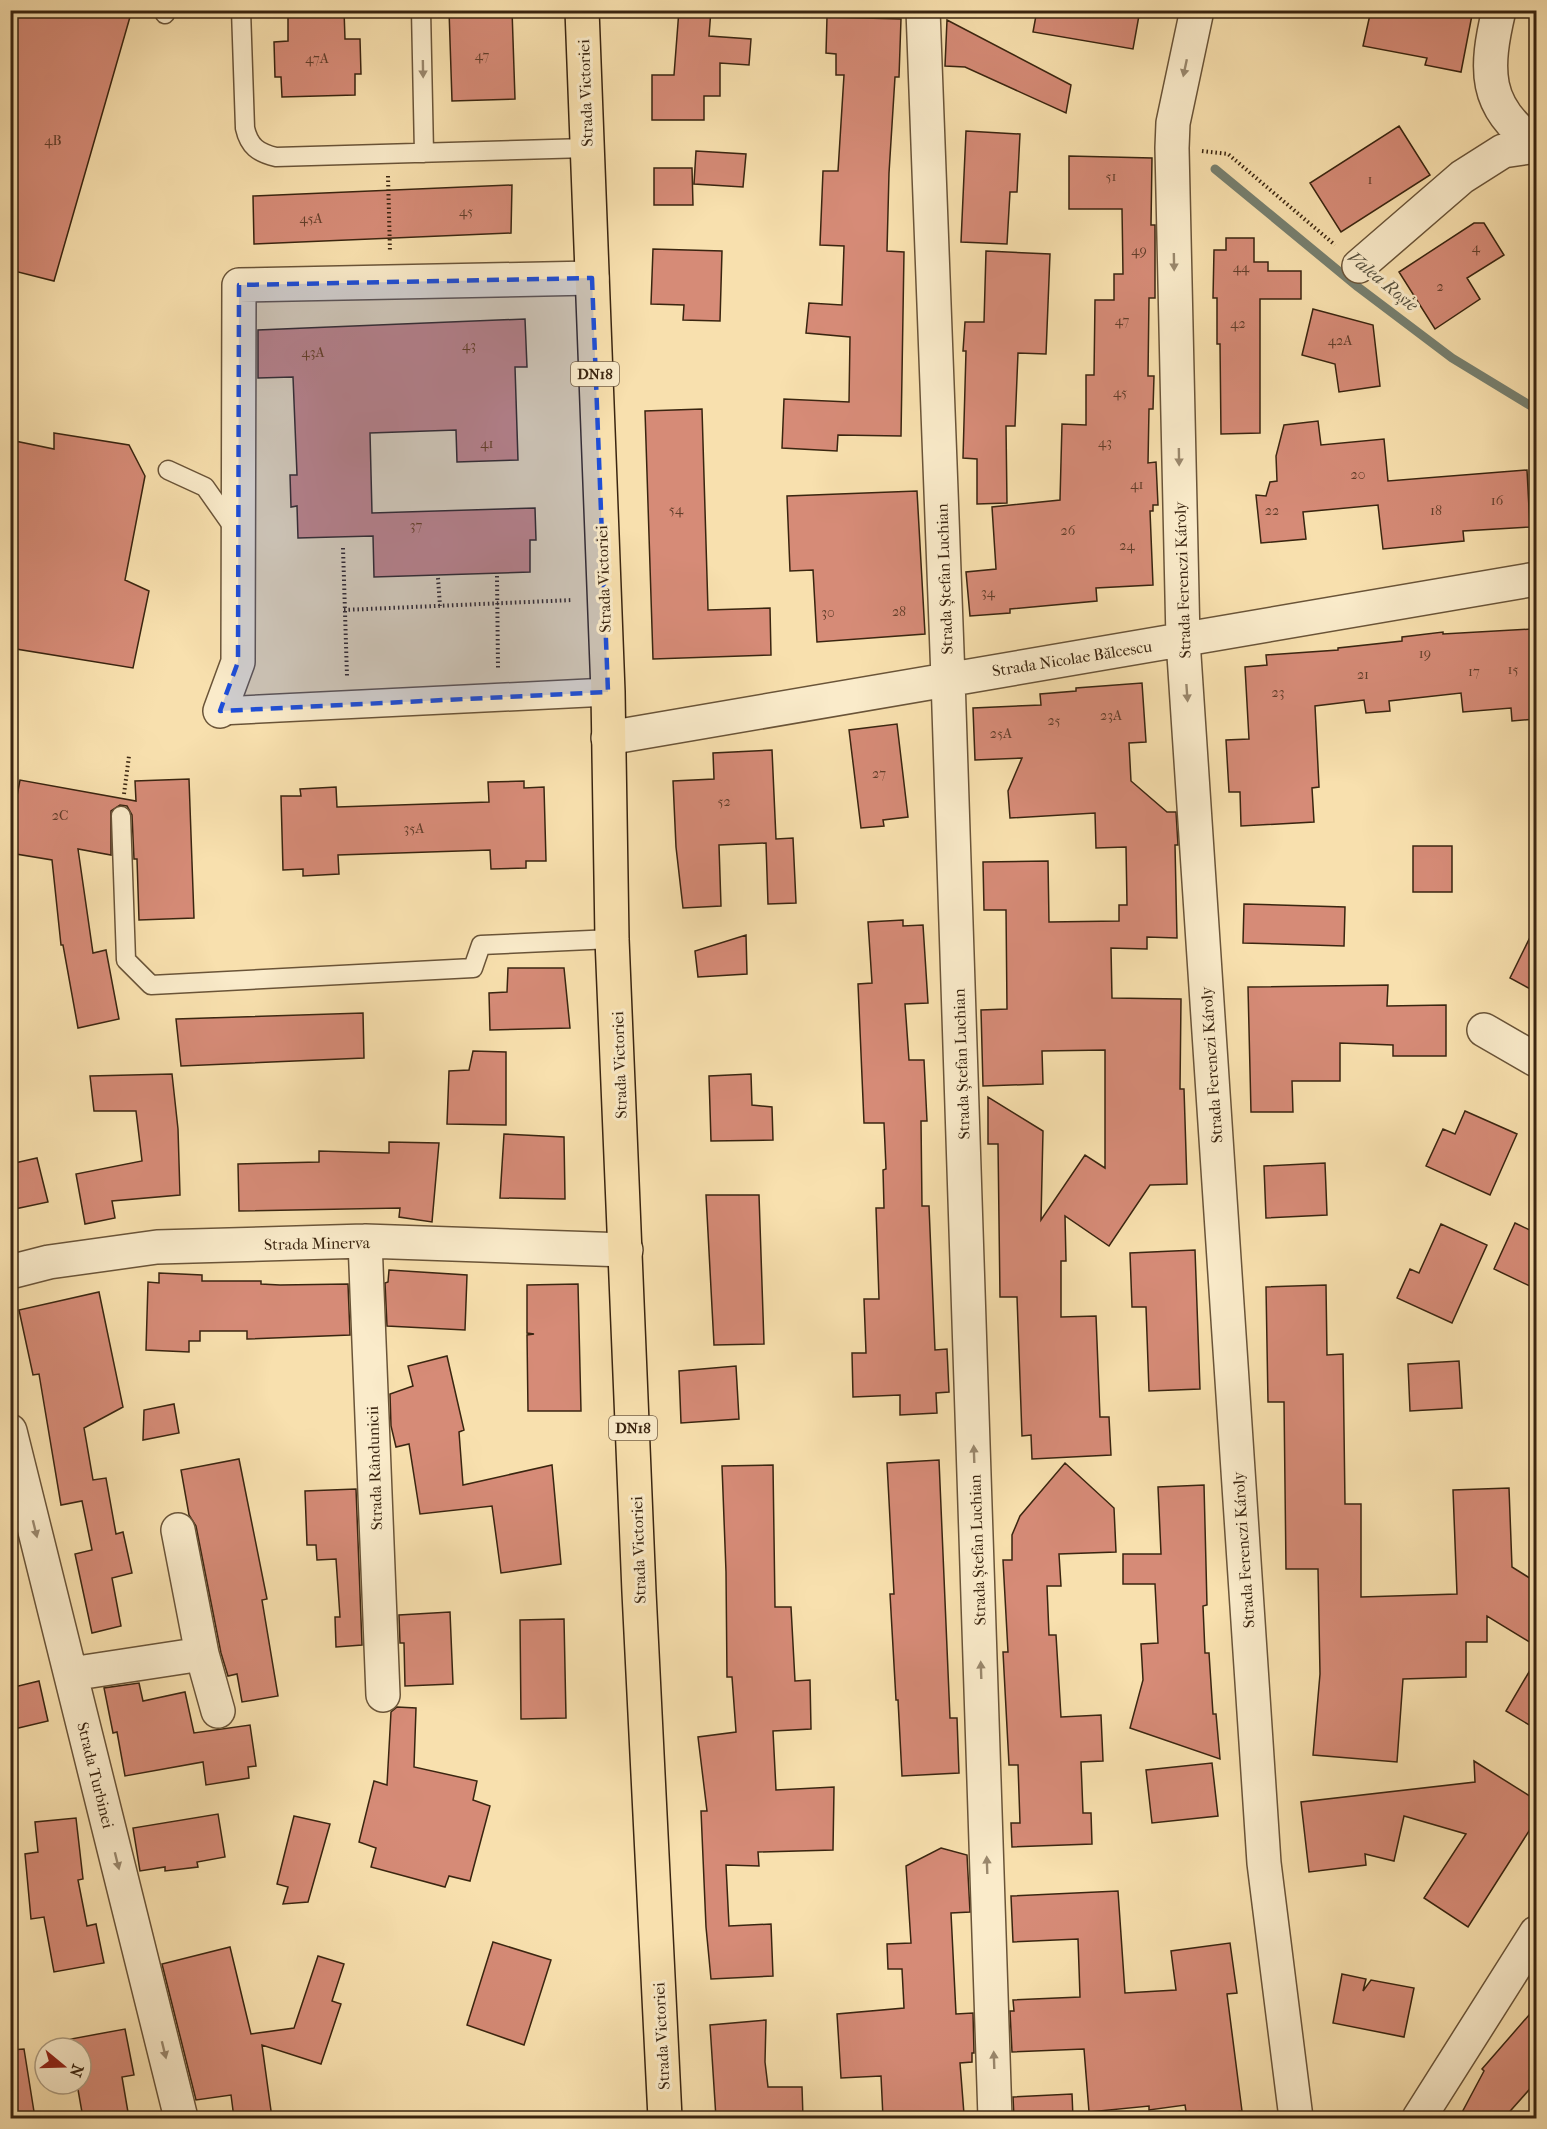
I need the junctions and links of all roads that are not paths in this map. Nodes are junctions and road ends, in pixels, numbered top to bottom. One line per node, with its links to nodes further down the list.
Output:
1 (241, 10): 9 (lane)
2 (421, 10): 9 (lane, one-way to 9)
3 (582, 10): 8 (main road, Strada Victoriei / DN18)
4 (923, 10): 16 (street, Strada Ștefan Luchian)
5 (1197, 10): 15 (street, Strada Ferenczi Károly, one-way to 15)
6 (1499, 10): 7 (street)
7 (1536, 145): 10 (street)
8 (587, 148): 9 (lane); 11 (main road, Strada Victoriei / DN18)
9 (424, 153)
10 (1359, 266)
11 (592, 278): 13 (street); 17 (main road, Strada Victoriei / DN18)
12 (168, 470): 13 (lane)
13 (240, 536): 18 (street)
14 (1536, 579): 15 (street, Strada Nicolae Bălcescu)
15 (1183, 640): 16 (street, Strada Nicolae Bălcescu); 37 (street, Strada Ferenczi Károly, one-way to 37)
16 (948, 678): 19 (street, Strada Nicolae Bălcescu); 36 (street, Strada Ștefan Luchian, one-way to 16)
17 (608, 692): 18 (street); 19 (main road, Strada Victoriei / DN18)
18 (220, 711)
19 (608, 738): 21 (main road, Strada Victoriei / DN18)
20 (121, 816): 21 (lane)
21 (612, 939): 25 (main road, Strada Victoriei / DN18)
22 (1484, 1030): 23 (street)
23 (1536, 1060)
24 (365, 1241): 25 (street, Strada Minerva); 26 (street, Strada Minerva); 31 (street, Strada Rândunicii)
25 (626, 1250): 35 (main road, Strada Victoriei / DN18)
26 (10, 1272)
27 (10, 1431): 30 (street, Strada Turbinei, one-way to 30)
28 (178, 1530): 29 (street)
29 (202, 1654): 30 (street); 32 (street)
30 (71, 1674): 34 (street, Strada Turbinei, one-way to 34)
31 (383, 1695)
32 (218, 1712)
33 (1536, 1933): 38 (street)
34 (182, 2118)
35 (665, 2118)
36 (995, 2118)
37 (1296, 2118)
38 (1419, 2118)

